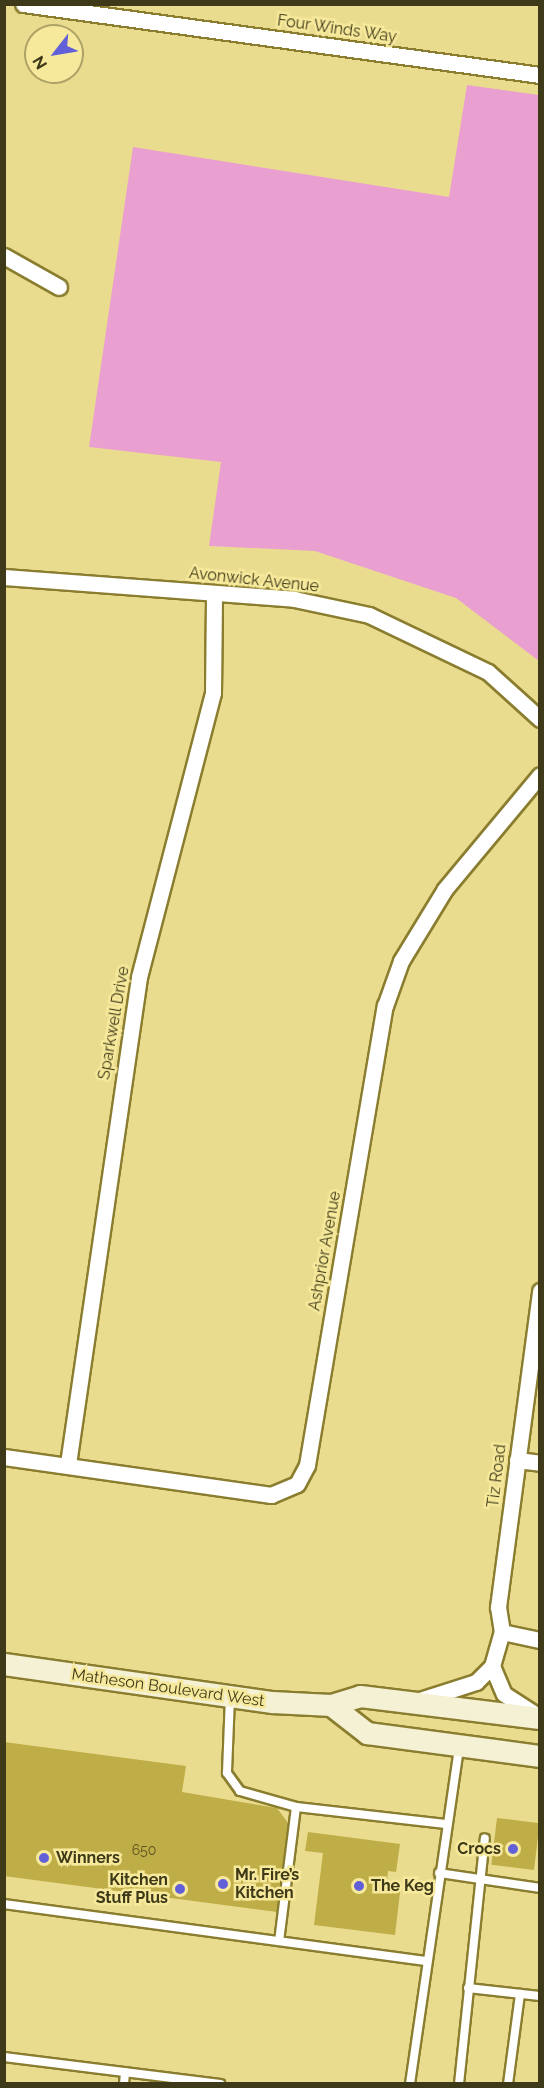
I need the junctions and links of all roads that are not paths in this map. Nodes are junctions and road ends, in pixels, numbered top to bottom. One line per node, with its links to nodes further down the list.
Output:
1 (23, 4): 2 (street, Four Winds Way)
2 (540, 75)
3 (4, 256): 4 (street)
4 (59, 287)
5 (4, 577): 6 (street, Avonwick Avenue)
6 (214, 593): 7 (street, Avonwick Avenue); 13 (street, Sparkwell Drive)
7 (540, 719)
8 (540, 775): 13 (street, Ashprior Avenue)
9 (540, 1291): 11 (street, Tiz Road)
10 (4, 1457): 13 (street, Ashprior Avenue)
11 (517, 1460): 12 (street); 14 (street, Tiz Road)
12 (540, 1463)
13 (68, 1464)
14 (502, 1632): 15 (street); 17 (street, Tiz Road)
15 (540, 1640)
16 (4, 1664): 18 (street, Matheson Boulevard West)
17 (492, 1666): 19 (street); 21 (street)
18 (230, 1697): 20 (street, Matheson Boulevard West); 24 (lane)
19 (406, 1704): 20 (street, Matheson Boulevard West); 21 (street, Matheson Boulevard West)
20 (331, 1705): 22 (street)
21 (540, 1717)
22 (459, 1746): 23 (street); 25 (lane)
23 (540, 1756)
24 (296, 1807): 25 (lane); 31 (lane)
25 (446, 1824): 27 (lane)
26 (485, 1838): 28 (lane)
27 (439, 1873): 28 (lane); 32 (lane)
28 (478, 1879): 29 (lane); 33 (lane)
29 (540, 1888)
30 (4, 1904): 31 (lane)
31 (279, 1941): 32 (lane)
32 (427, 1961): 40 (lane)
33 (468, 1988): 34 (lane); 41 (lane)
34 (520, 1994): 35 (lane); 42 (lane)
35 (540, 1996)
36 (4, 2057): 37 (lane)
37 (125, 2072): 38 (lane); 39 (lane)
38 (124, 2084)
39 (219, 2084)
40 (410, 2084)
41 (459, 2084)
42 (508, 2084)

